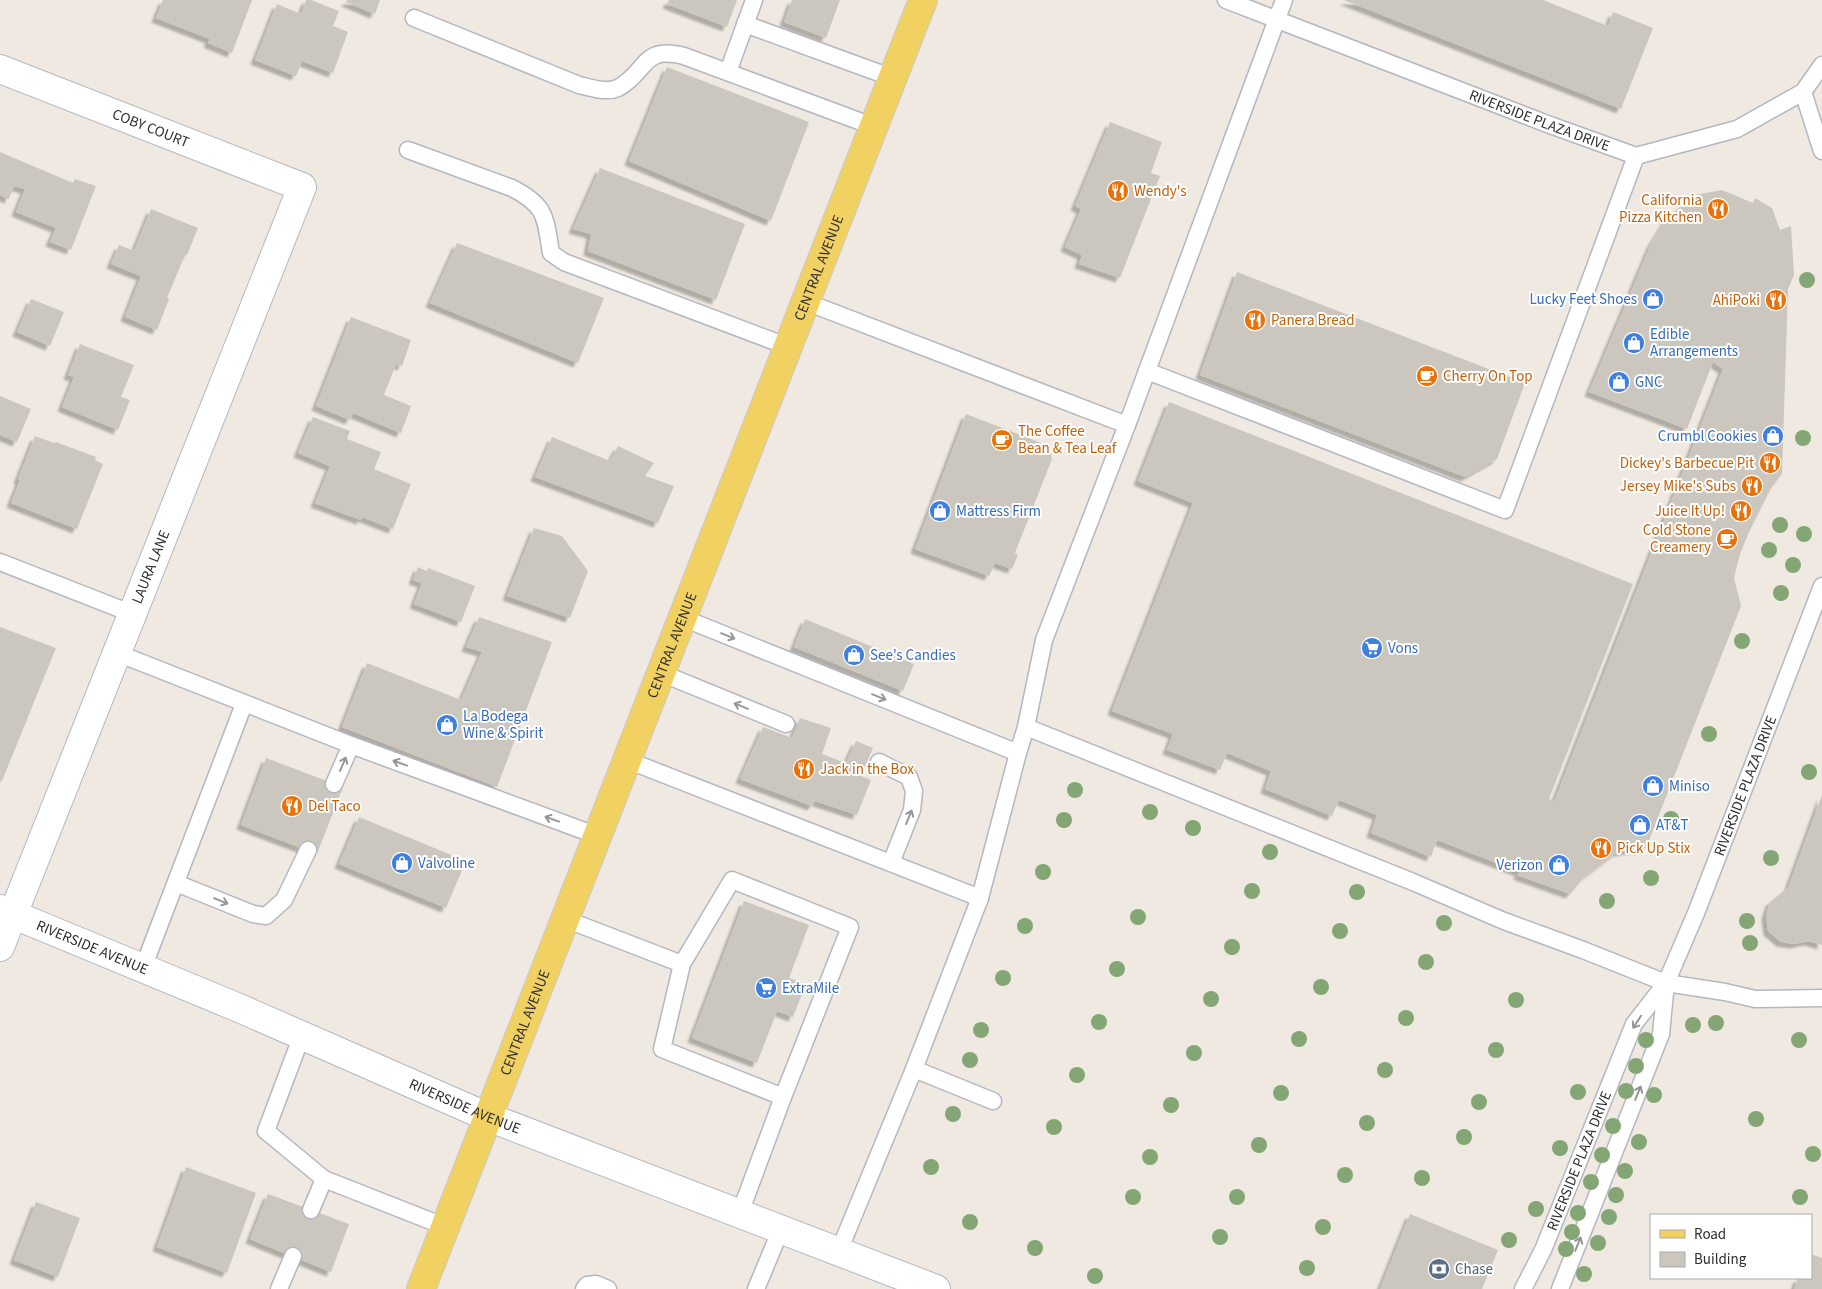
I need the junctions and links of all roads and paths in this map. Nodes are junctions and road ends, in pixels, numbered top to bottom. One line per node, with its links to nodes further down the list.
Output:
1 (754, 0): 7 (lane)
2 (924, 0): 11 (main road, CENTRAL AVENUE)
3 (1226, 0): 6 (lane, RIVERSIDE PLAZA DRIVE)
4 (1284, 0): 6 (lane)
5 (414, 18): 10 (lane)
6 (1277, 20): 16 (lane, RIVERSIDE PLAZA DRIVE); 20 (lane)
7 (745, 24): 10 (lane); 11 (lane)
8 (1822, 66): 12 (lane)
9 (0, 69): 17 (street, COBY COURT)
10 (728, 72): 13 (lane)
11 (893, 78): 13 (main road, CENTRAL AVENUE)
12 (1803, 92): 15 (lane); 16 (lane)
13 (875, 126): 18 (main road, CENTRAL AVENUE)
14 (408, 150): 19 (lane)
15 (1822, 152)
16 (1636, 156): 20 (lane)
17 (302, 187): 24 (street, LAURA LANE)
18 (806, 302): 19 (main road, CENTRAL AVENUE); 21 (lane)
19 (789, 346): 25 (main road, CENTRAL AVENUE)
20 (1147, 371): 21 (lane)
21 (1127, 425): 30 (lane)
22 (0, 562): 24 (lane)
23 (1822, 586): 46 (lane, RIVERSIDE PLAZA DRIVE)
24 (133, 614): 26 (street, LAURA LANE)
25 (683, 618): 27 (main road, CENTRAL AVENUE); 32 (lane, one-way to 32)
26 (117, 653): 28 (lane); 41 (street, LAURA LANE)
27 (661, 673): 29 (lane, one-way to 27); 33 (main road, CENTRAL AVENUE)
28 (244, 704): 31 (lane); 39 (lane)
29 (786, 724)
30 (1026, 727): 32 (lane); 46 (lane)
31 (351, 745): 35 (lane, one-way to 31); 36 (lane, one-way to 31)
32 (1018, 753): 40 (lane)
33 (627, 760): 36 (main road, CENTRAL AVENUE); 38 (lane)
34 (879, 762): 38 (lane, one-way to 34)
35 (334, 784)
36 (598, 836): 42 (main road, CENTRAL AVENUE)
37 (308, 850): 39 (lane, one-way to 37)
38 (891, 863): 40 (lane)
39 (176, 883): 45 (lane)
40 (980, 898): 49 (lane)
41 (7, 912): 43 (street, LAURA LANE); 45 (street, RIVERSIDE AVENUE)
42 (566, 919): 44 (lane); 52 (main road, CENTRAL AVENUE)
43 (0, 946)
44 (682, 964): 50 (lane); 50 (lane)
45 (143, 968): 48 (street, RIVERSIDE AVENUE)
46 (1666, 983): 47 (lane); 66 (lane, RIVERSIDE PLAZA DRIVE, one-way to 66); 67 (lane, RIVERSIDE PLAZA DRIVE, one-way to 46)
47 (1822, 998)
48 (302, 1036): 52 (street, RIVERSIDE AVENUE); 53 (lane)
49 (914, 1069): 51 (lane); 58 (lane)
50 (783, 1097): 55 (lane)
51 (993, 1101)
52 (488, 1118): 55 (street, RIVERSIDE AVENUE); 56 (main road, CENTRAL AVENUE)
53 (324, 1179): 54 (lane); 56 (lane)
54 (311, 1210)
55 (740, 1213): 57 (street, RIVERSIDE AVENUE)
56 (446, 1227): 61 (main road, CENTRAL AVENUE)
57 (781, 1228): 58 (street, RIVERSIDE AVENUE); 64 (lane)
58 (839, 1250): 65 (street, RIVERSIDE AVENUE)
59 (293, 1256): 60 (lane)
60 (279, 1289)
61 (421, 1289)
62 (584, 1289): 63 (lane)
63 (608, 1289)
64 (756, 1289)
65 (936, 1289)
66 (1523, 1289)
67 (1560, 1289)

